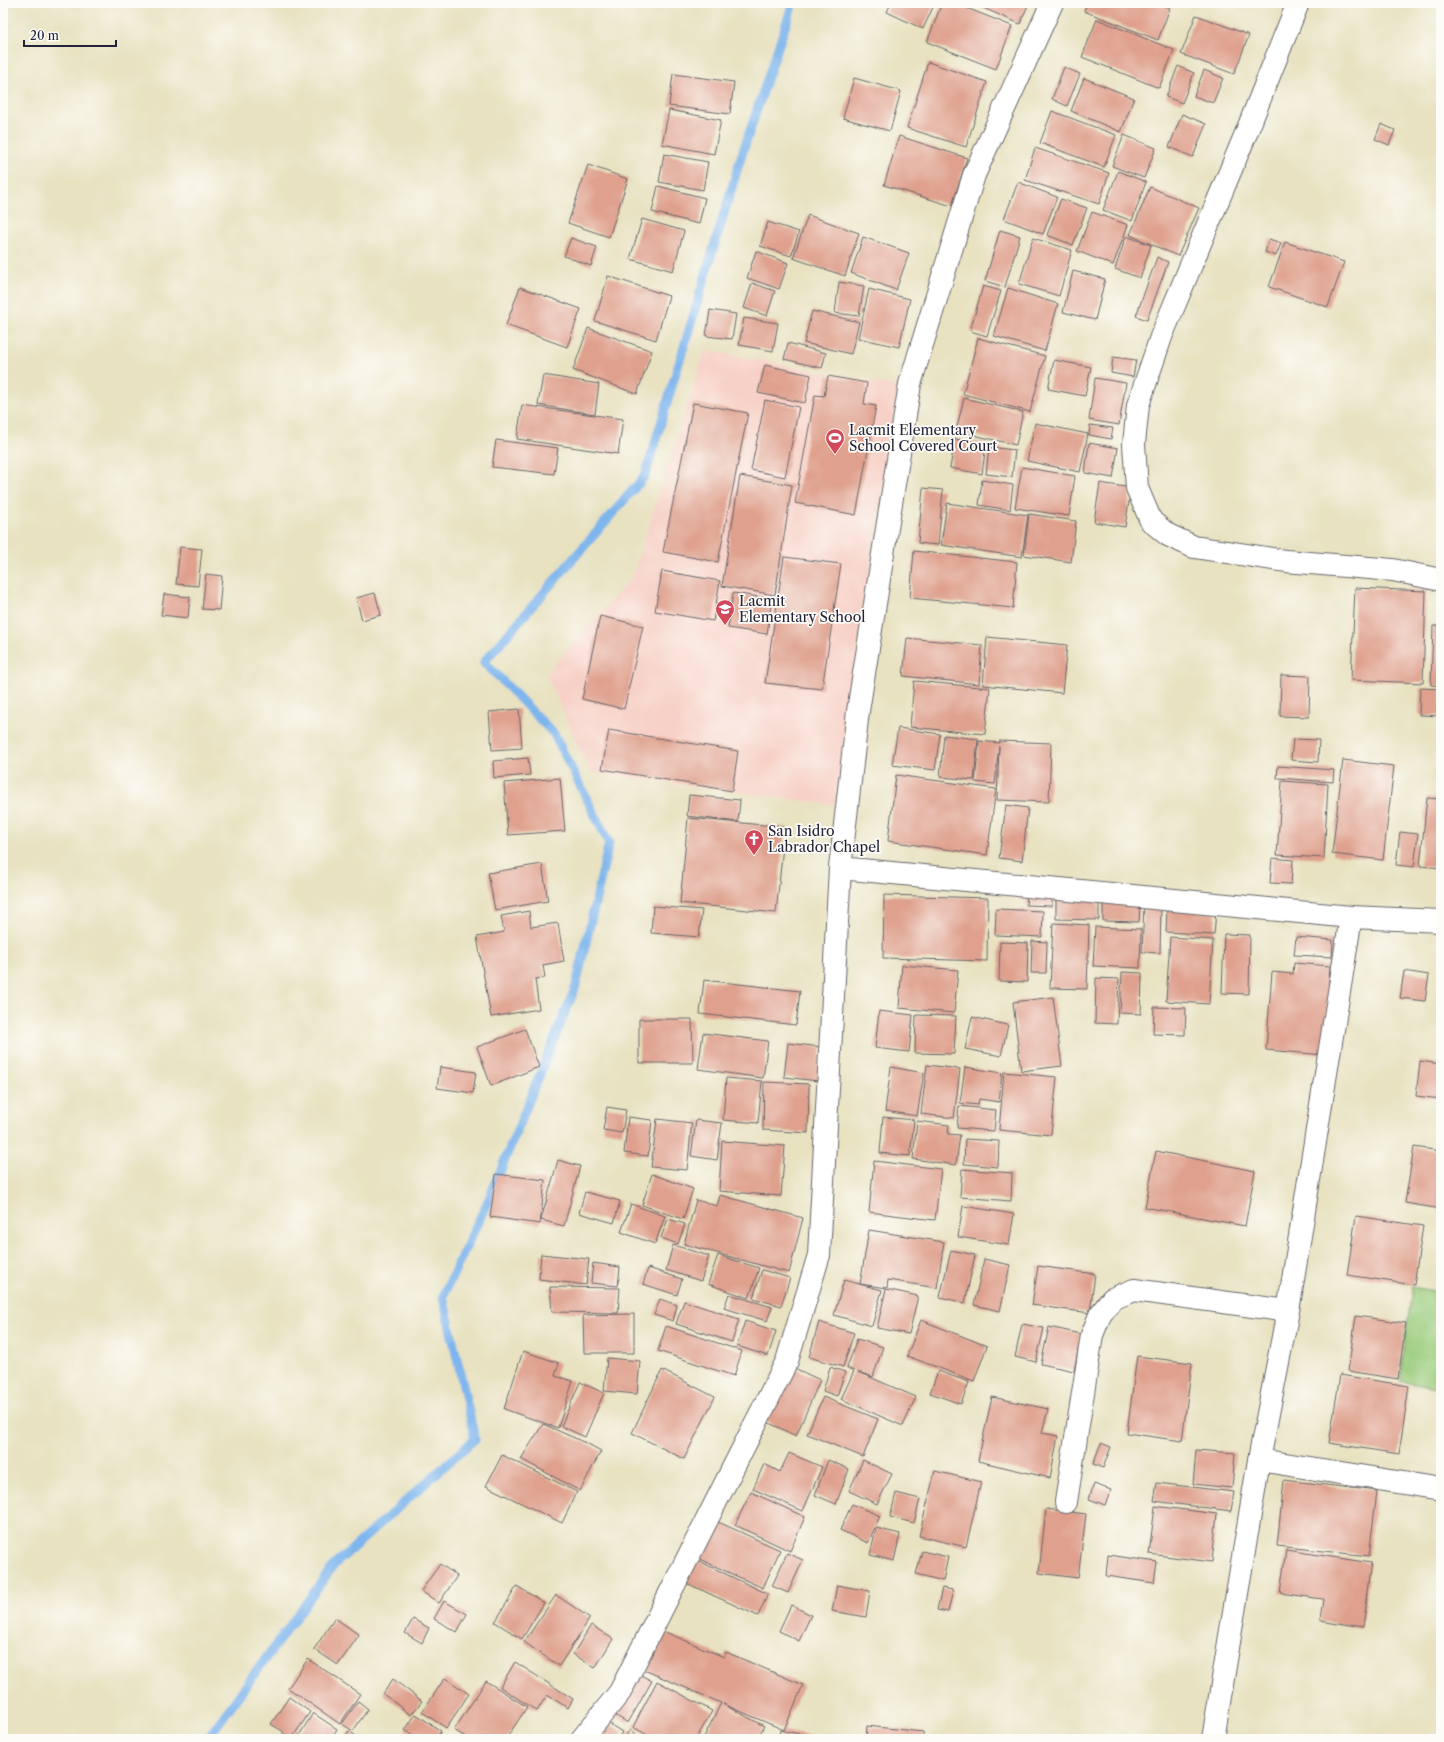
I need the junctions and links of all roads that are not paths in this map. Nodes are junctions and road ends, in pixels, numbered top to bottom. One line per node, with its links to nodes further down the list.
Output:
1 (1052, 3): 4 (street)
2 (1298, 3): 3 (street)
3 (1441, 580)
4 (840, 868): 5 (street); 11 (street)
5 (1351, 917): 6 (street); 7 (street)
6 (1441, 921)
7 (1288, 1311): 8 (street); 10 (street)
8 (1259, 1460): 9 (street); 12 (street)
9 (1441, 1489)
10 (1066, 1502)
11 (582, 1739)
12 (1213, 1739)

